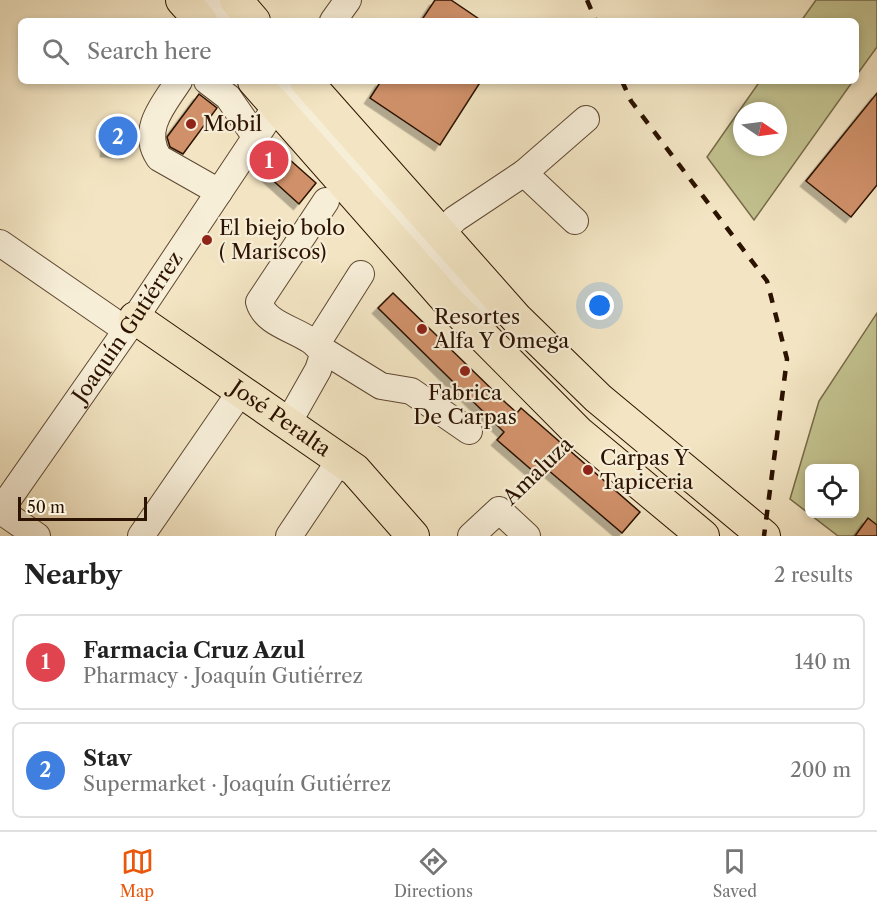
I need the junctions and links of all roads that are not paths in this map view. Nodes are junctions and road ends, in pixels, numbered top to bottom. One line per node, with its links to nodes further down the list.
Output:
1 (183, 0): 6 (main road)
2 (193, 0): 7 (street)
3 (207, 0): 8 (street)
4 (236, 0): 9 (main road)
5 (348, 0): 10 (street)
6 (198, 18)
7 (208, 18)
8 (222, 18)
9 (251, 18)
10 (335, 18)
11 (177, 84): 18 (street)
12 (211, 84): 16 (street)
13 (265, 84): 14 (main road)
14 (283, 89): 16 (street, Joaquín Gutiérrez); 21 (main road); 37 (main road); 38 (street); 39 (street)
15 (586, 118): 17 (street)
16 (255, 136): 18 (street, Joaquín Gutiérrez)
17 (524, 173): 20 (street); 21 (street)
18 (219, 192): 24 (street, Joaquín Gutiérrez)
19 (326, 201): 25 (street)
20 (575, 221)
21 (440, 235): 40 (main road)
22 (0, 243): 24 (street, José Peralta)
23 (361, 274): 25 (street)
24 (130, 324): 26 (main road, José Peralta); 30 (street, Joaquín Gutiérrez)
25 (318, 347): 27 (street); 28 (street)
26 (241, 391): 27 (main road, José Peralta); 32 (street)
27 (288, 423): 29 (main road, José Peralta)
28 (469, 431)
29 (340, 460): 33 (street); 34 (main road, José Peralta)
30 (0, 511): 31 (street)
31 (37, 536)
32 (141, 536)
33 (289, 536)
34 (413, 536)
35 (471, 536): 36 (street, Amaluza)
36 (527, 536)
37 (703, 536)
38 (712, 536)
39 (748, 536)
40 (764, 536)

